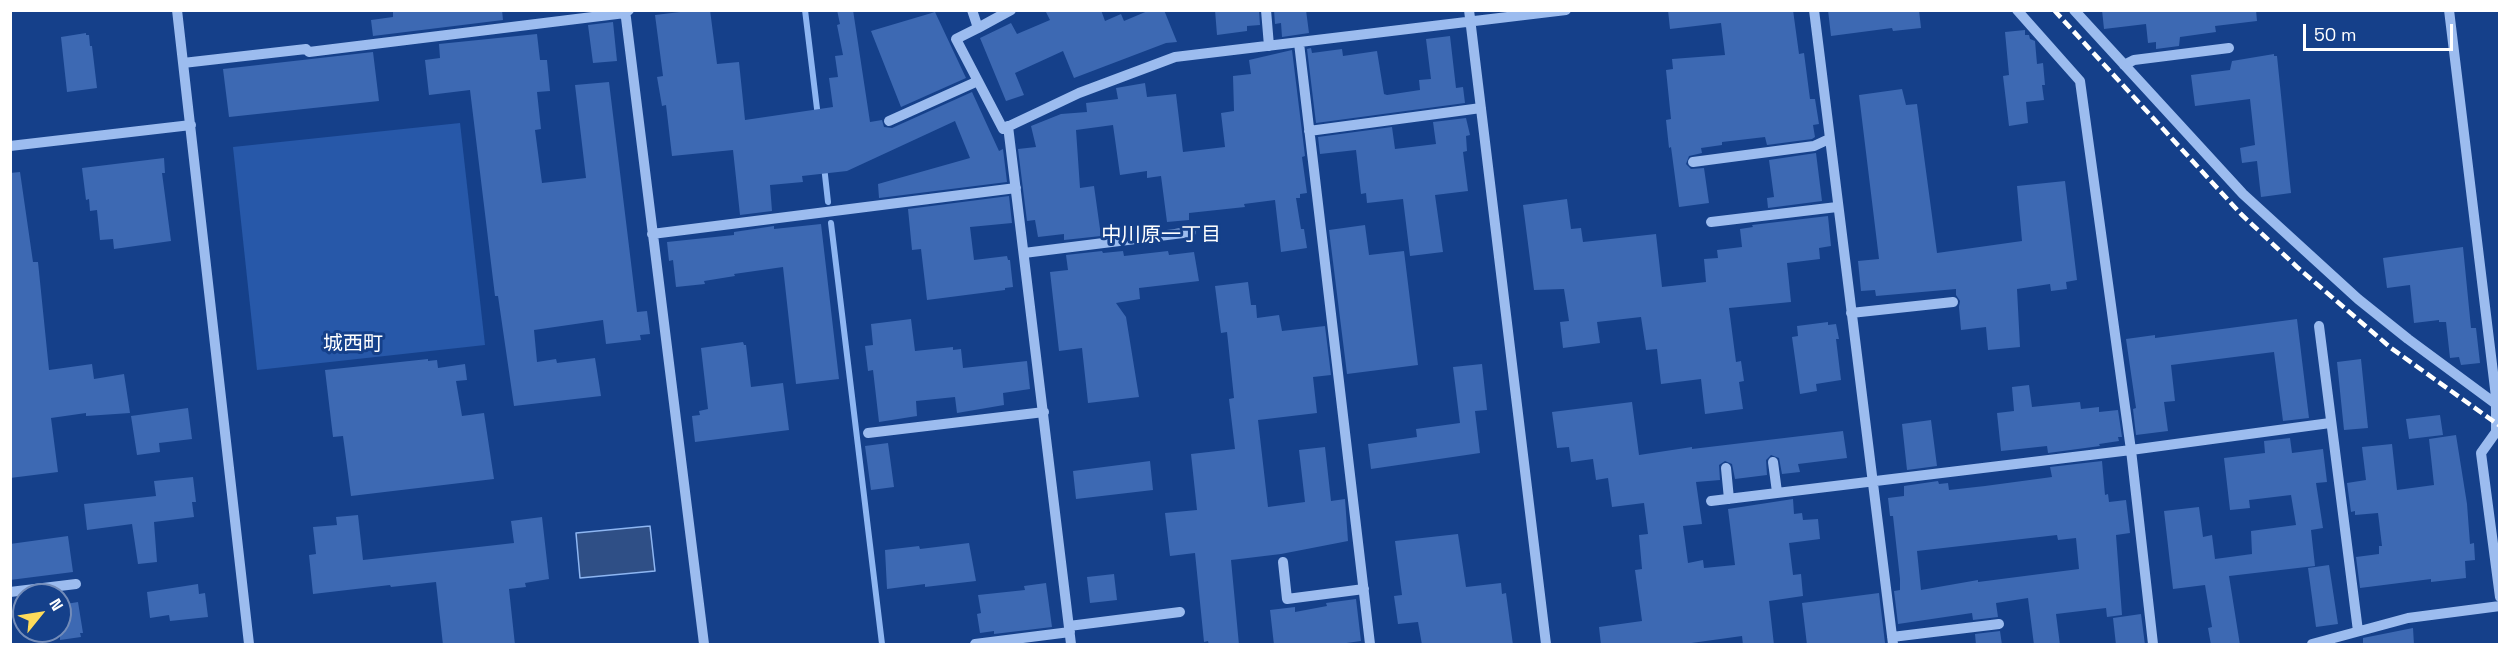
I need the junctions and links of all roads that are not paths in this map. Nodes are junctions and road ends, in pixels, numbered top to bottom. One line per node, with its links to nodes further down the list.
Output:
1 (177, 10): 16 (street)
2 (972, 10): 12 (street)
3 (1011, 10): 12 (street)
4 (1266, 10): 14 (street)
5 (1566, 10): 11 (street)
6 (1814, 10): 24 (street)
7 (2017, 10): 40 (street)
8 (2074, 10): 17 (street)
9 (2449, 10): 36 (street)
10 (626, 11): 16 (street); 31 (street)
11 (1470, 16): 13 (street); 19 (street)
12 (978, 28): 18 (street)
13 (1299, 43): 14 (street); 23 (street)
14 (1269, 46): 22 (street)
15 (2229, 48): 17 (street)
16 (183, 63): 21 (street)
17 (2124, 65): 36 (street)
18 (978, 81): 20 (street); 22 (street)
19 (1481, 108): 23 (street); 63 (street)
20 (888, 121)
21 (190, 125): 25 (street); 58 (street)
22 (1008, 126): 27 (street)
23 (1309, 131): 49 (street)
24 (1829, 139): 26 (street); 28 (street)
25 (10, 146)
26 (1694, 162)
27 (1016, 188): 31 (street); 32 (street)
28 (1837, 207): 29 (street); 34 (street)
29 (1711, 222)
30 (1191, 232): 32 (street)
31 (652, 234): 59 (street)
32 (1024, 253): 37 (street)
33 (1953, 302): 34 (street)
34 (1851, 313): 43 (street)
35 (2319, 326): 38 (street)
36 (2498, 406): 51 (street)
37 (1044, 412): 39 (street); 55 (street)
38 (2330, 423): 40 (street); 56 (street)
39 (868, 434)
40 (2131, 450): 43 (street); 64 (street)
41 (1773, 462): 44 (street)
42 (1726, 468): 45 (street)
43 (1872, 480): 44 (street); 57 (street)
44 (1778, 492): 45 (street)
45 (1729, 499): 46 (street)
46 (1711, 501)
47 (1283, 562): 49 (street)
48 (76, 584): 50 (street)
49 (1364, 589): 62 (street)
50 (10, 592)
51 (2499, 597)
52 (2499, 606): 56 (street)
53 (1180, 612): 55 (street)
54 (1999, 624): 57 (street)
55 (1069, 629): 60 (street); 61 (street)
56 (2358, 631): 65 (street)
57 (1892, 641)
58 (249, 645)
59 (704, 645)
60 (975, 645)
61 (1071, 645)
62 (1370, 645)
63 (1546, 645)
64 (2153, 645)
65 (2312, 645)

